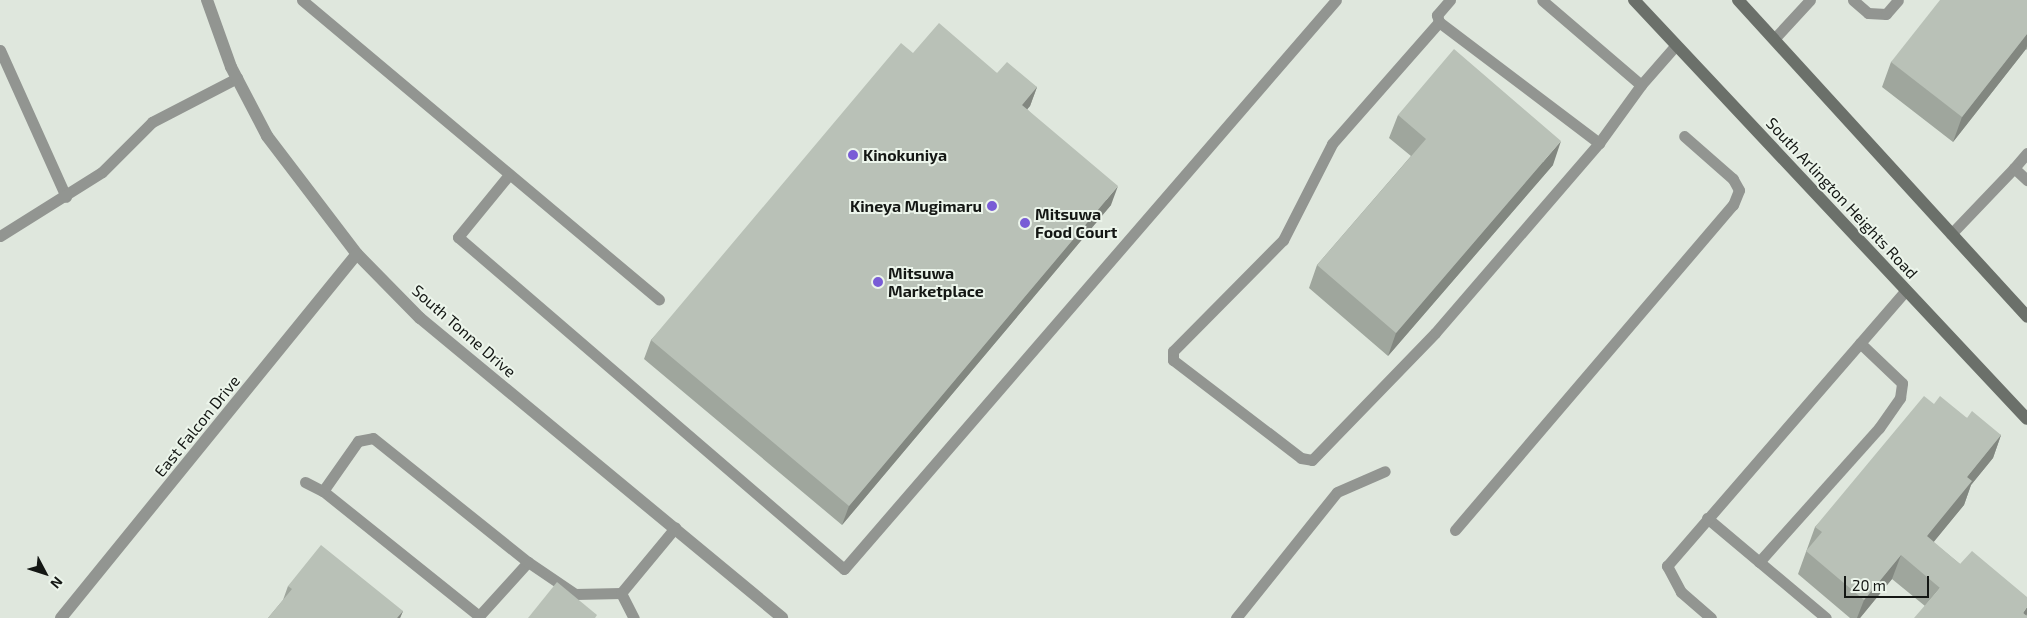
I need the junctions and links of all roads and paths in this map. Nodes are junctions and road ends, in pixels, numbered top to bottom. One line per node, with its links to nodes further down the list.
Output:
1 (207, 0): 15 (street, South Tonne Drive)
2 (302, 0): 21 (lane)
3 (1336, 0): 21 (lane)
4 (1450, 0): 11 (lane)
5 (1542, 0): 16 (lane)
6 (1634, 0): 13 (main road, South Arlington Heights Road)
7 (1738, 0): 12 (main road)
8 (1810, 0): 12 (lane)
9 (1853, 0): 10 (lane)
10 (1898, 0)
11 (1439, 22): 18 (lane); 18 (lane)
12 (1774, 39): 24 (main road)
13 (1676, 45): 16 (lane); 27 (main road, South Arlington Heights Road)
14 (0, 50): 23 (lane)
15 (236, 78): 23 (lane); 26 (street, South Tonne Drive)
16 (1642, 85): 18 (lane)
17 (1684, 136): 37 (lane)
18 (1599, 143)
19 (2027, 153): 20 (lane)
20 (2014, 168): 22 (lane); 24 (lane)
21 (508, 176): 28 (lane)
22 (2027, 180)
23 (66, 197): 25 (lane)
24 (1951, 234): 29 (main road)
25 (0, 236)
26 (357, 254): 36 (street, South Tonne Drive); 41 (street, East Falcon Drive)
27 (1906, 290): 30 (lane); 31 (main road, South Arlington Heights Road)
28 (659, 300)
29 (2027, 316)
30 (1860, 343): 35 (lane); 39 (lane)
31 (2027, 419)
32 (1385, 472): 44 (lane)
33 (305, 482): 34 (lane)
34 (323, 491): 38 (lane); 38 (lane)
35 (1707, 518): 39 (lane); 45 (lane)
36 (674, 528): 40 (lane); 43 (street, South Tonne Drive)
37 (1455, 530)
38 (528, 562): 40 (lane)
39 (1759, 562): 46 (lane)
40 (621, 593): 42 (lane)
41 (61, 618)
42 (634, 618)
43 (782, 618)
44 (1236, 618)
45 (1710, 618)
46 (1826, 618)

